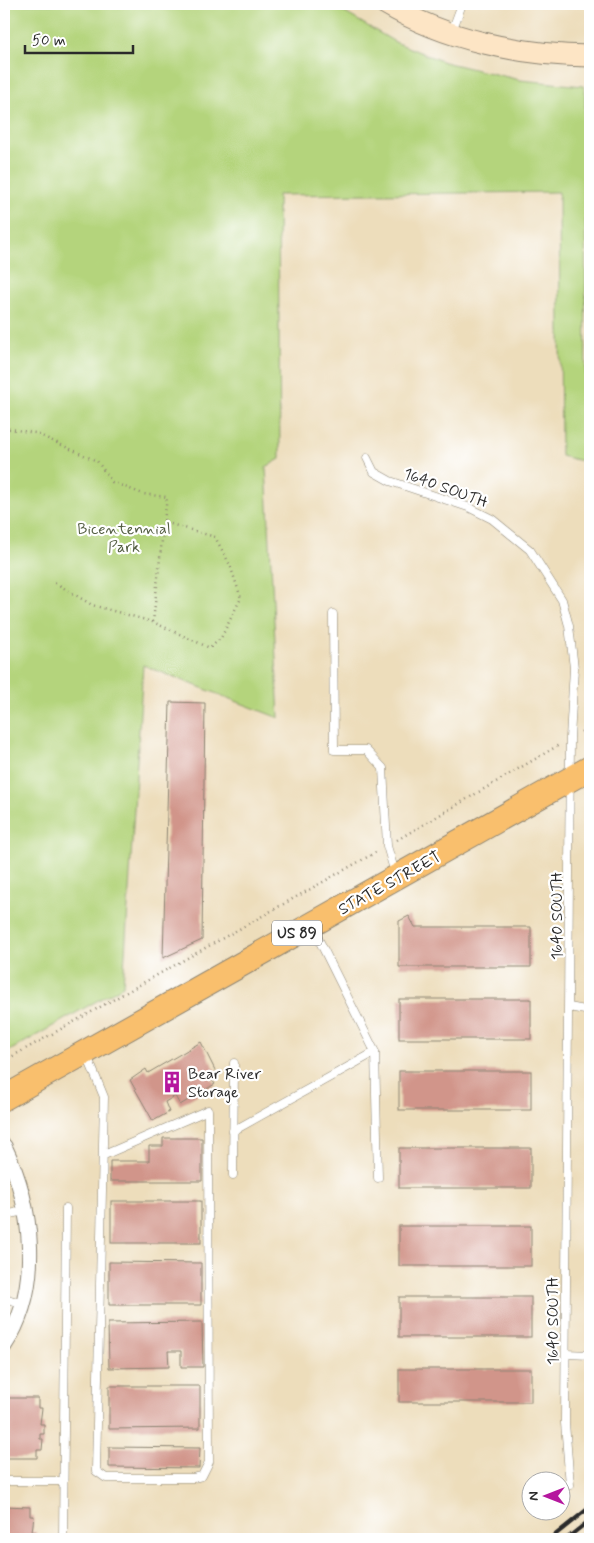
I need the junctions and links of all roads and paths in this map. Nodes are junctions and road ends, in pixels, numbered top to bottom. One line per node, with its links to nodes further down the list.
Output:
1 (386, 4): 3 (street)
2 (462, 4): 3 (lane)
3 (451, 33): 4 (street)
4 (590, 56)
5 (4, 428): 7 (path)
6 (368, 458): 12 (lane, 1640 SOUTH)
7 (164, 522): 10 (path); 10 (path)
8 (54, 582): 10 (path)
9 (332, 614): 15 (lane)
10 (153, 622)
11 (590, 726): 12 (path)
12 (570, 738): 14 (lane, 1640 SOUTH); 15 (path)
13 (590, 768): 14 (main road, STATE STREET / US 89)
14 (571, 780): 16 (main road, STATE STREET / US 89); 18 (lane, 1640 SOUTH)
15 (387, 846): 16 (lane); 22 (path)
16 (396, 877): 17 (main road, STATE STREET / US 89)
17 (312, 925): 20 (main road, STATE STREET / US 89); 21 (lane)
18 (569, 1007): 19 (lane); 36 (lane, 1640 SOUTH)
19 (590, 1011)
20 (85, 1052): 24 (main road, STATE STREET / US 89); 27 (lane)
21 (375, 1052): 25 (lane); 29 (lane)
22 (4, 1061)
23 (234, 1062): 25 (lane)
24 (4, 1098)
25 (233, 1131): 28 (lane)
26 (4, 1146): 31 (street)
27 (104, 1155): 27 (lane)
28 (233, 1175)
29 (378, 1178)
30 (66, 1208): 40 (lane)
31 (25, 1211): 32 (lane); 34 (street)
32 (4, 1215)
33 (4, 1298): 34 (lane)
34 (22, 1303): 35 (street)
35 (4, 1346)
36 (566, 1354): 37 (lane); 38 (lane, 1640 SOUTH)
37 (590, 1355)
38 (569, 1470)
39 (4, 1481): 40 (lane)
40 (64, 1481): 41 (lane)
41 (63, 1539)

